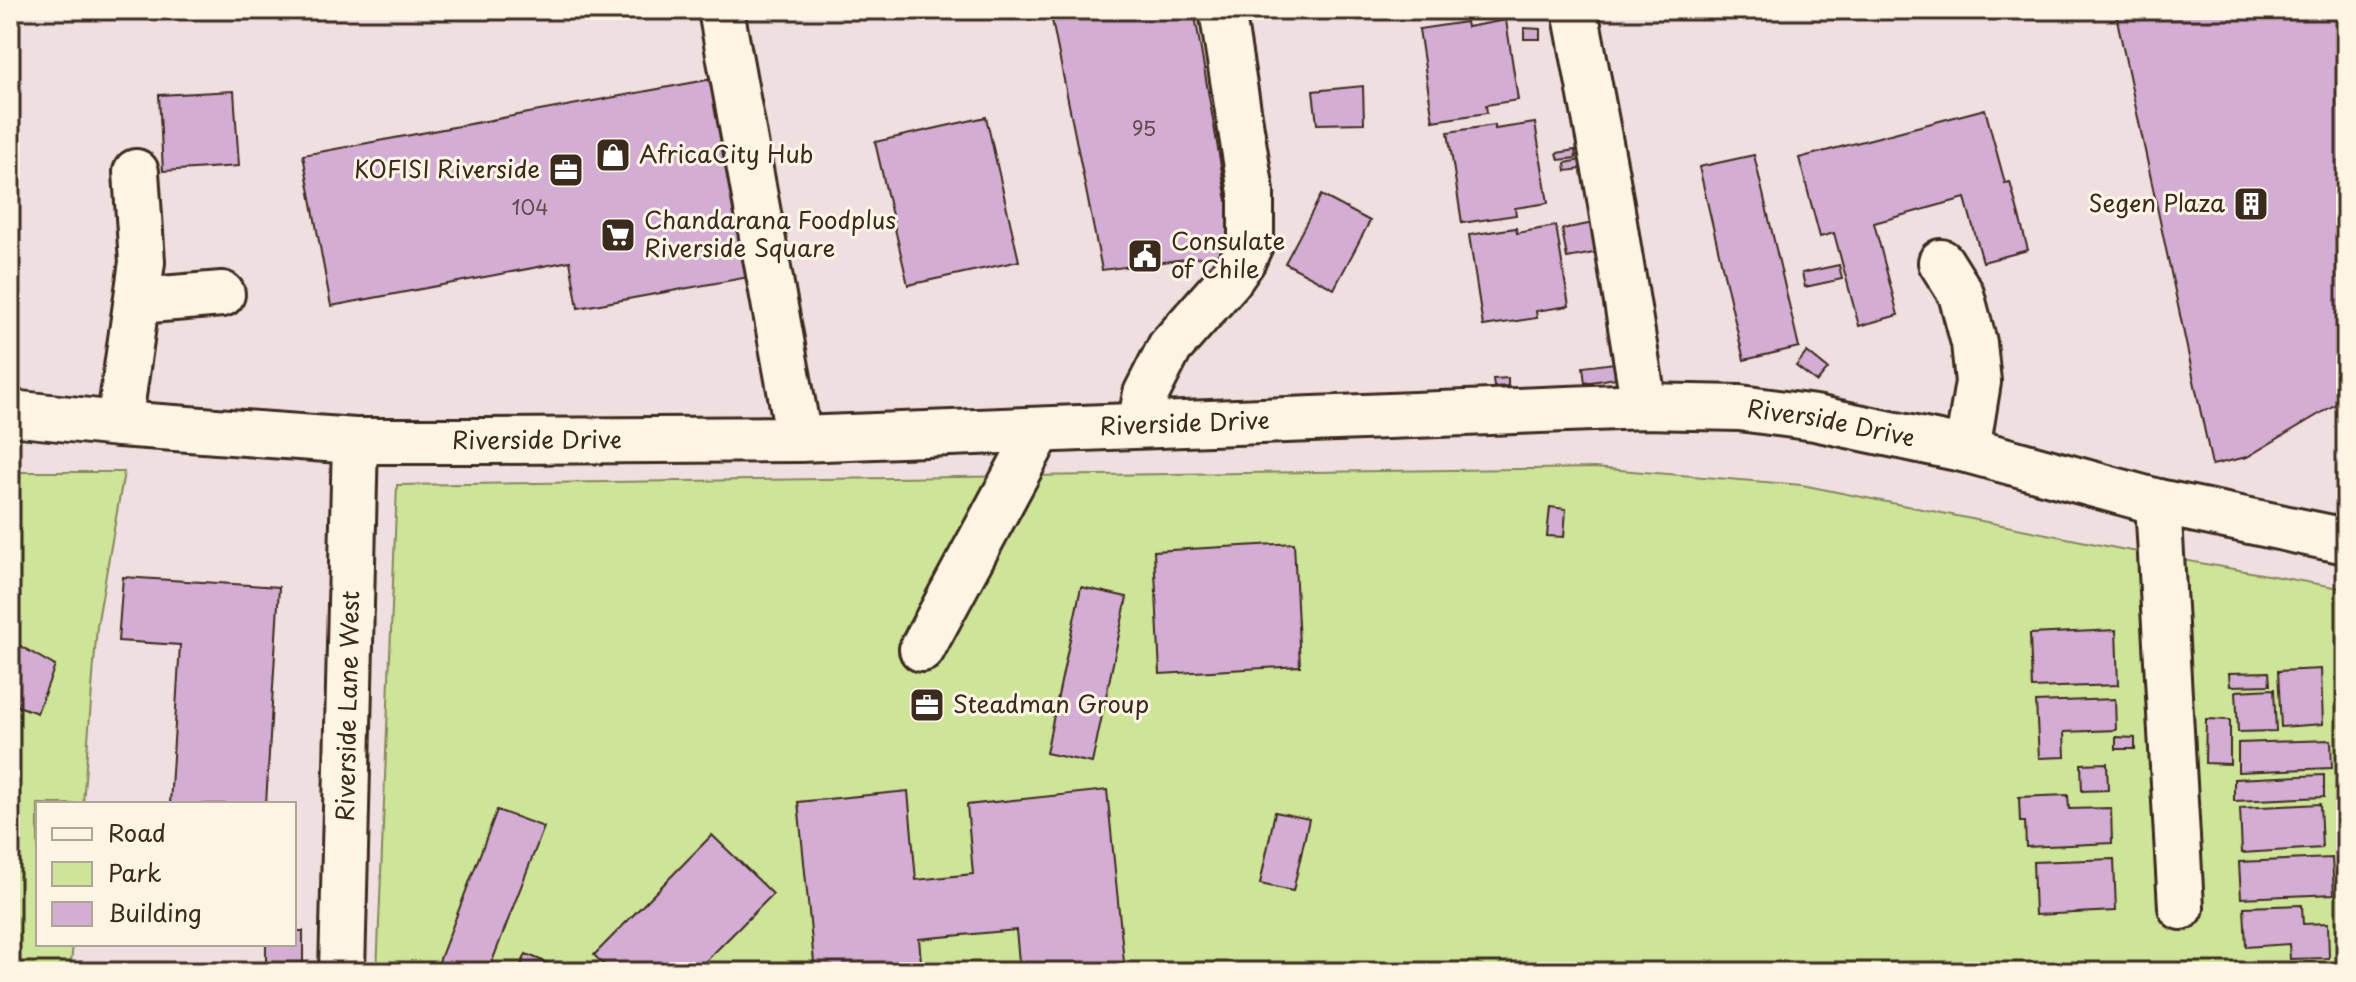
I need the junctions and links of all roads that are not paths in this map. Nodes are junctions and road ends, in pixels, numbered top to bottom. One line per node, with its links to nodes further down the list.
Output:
1 (721, 10): 13 (street)
2 (1222, 10): 11 (street)
3 (1575, 10): 8 (street)
4 (136, 172): 7 (street)
5 (1941, 262): 15 (street)
6 (222, 294): 7 (street)
7 (138, 301): 10 (street)
8 (1644, 406): 11 (street, Riverside Drive); 15 (street, Riverside Drive)
9 (10, 413): 10 (street, Riverside Drive)
10 (119, 424): 14 (street, Riverside Drive)
11 (1140, 425): 12 (street, Riverside Drive)
12 (1040, 430): 13 (street, Riverside Drive); 18 (street)
13 (799, 439): 14 (street, Riverside Drive)
14 (355, 441): 20 (street, Riverside Lane West)
15 (1967, 450): 16 (street, Riverside Drive)
16 (2158, 502): 17 (street, Riverside Drive); 19 (street)
17 (2346, 541)
18 (922, 649)
19 (2181, 907)
20 (342, 972)

